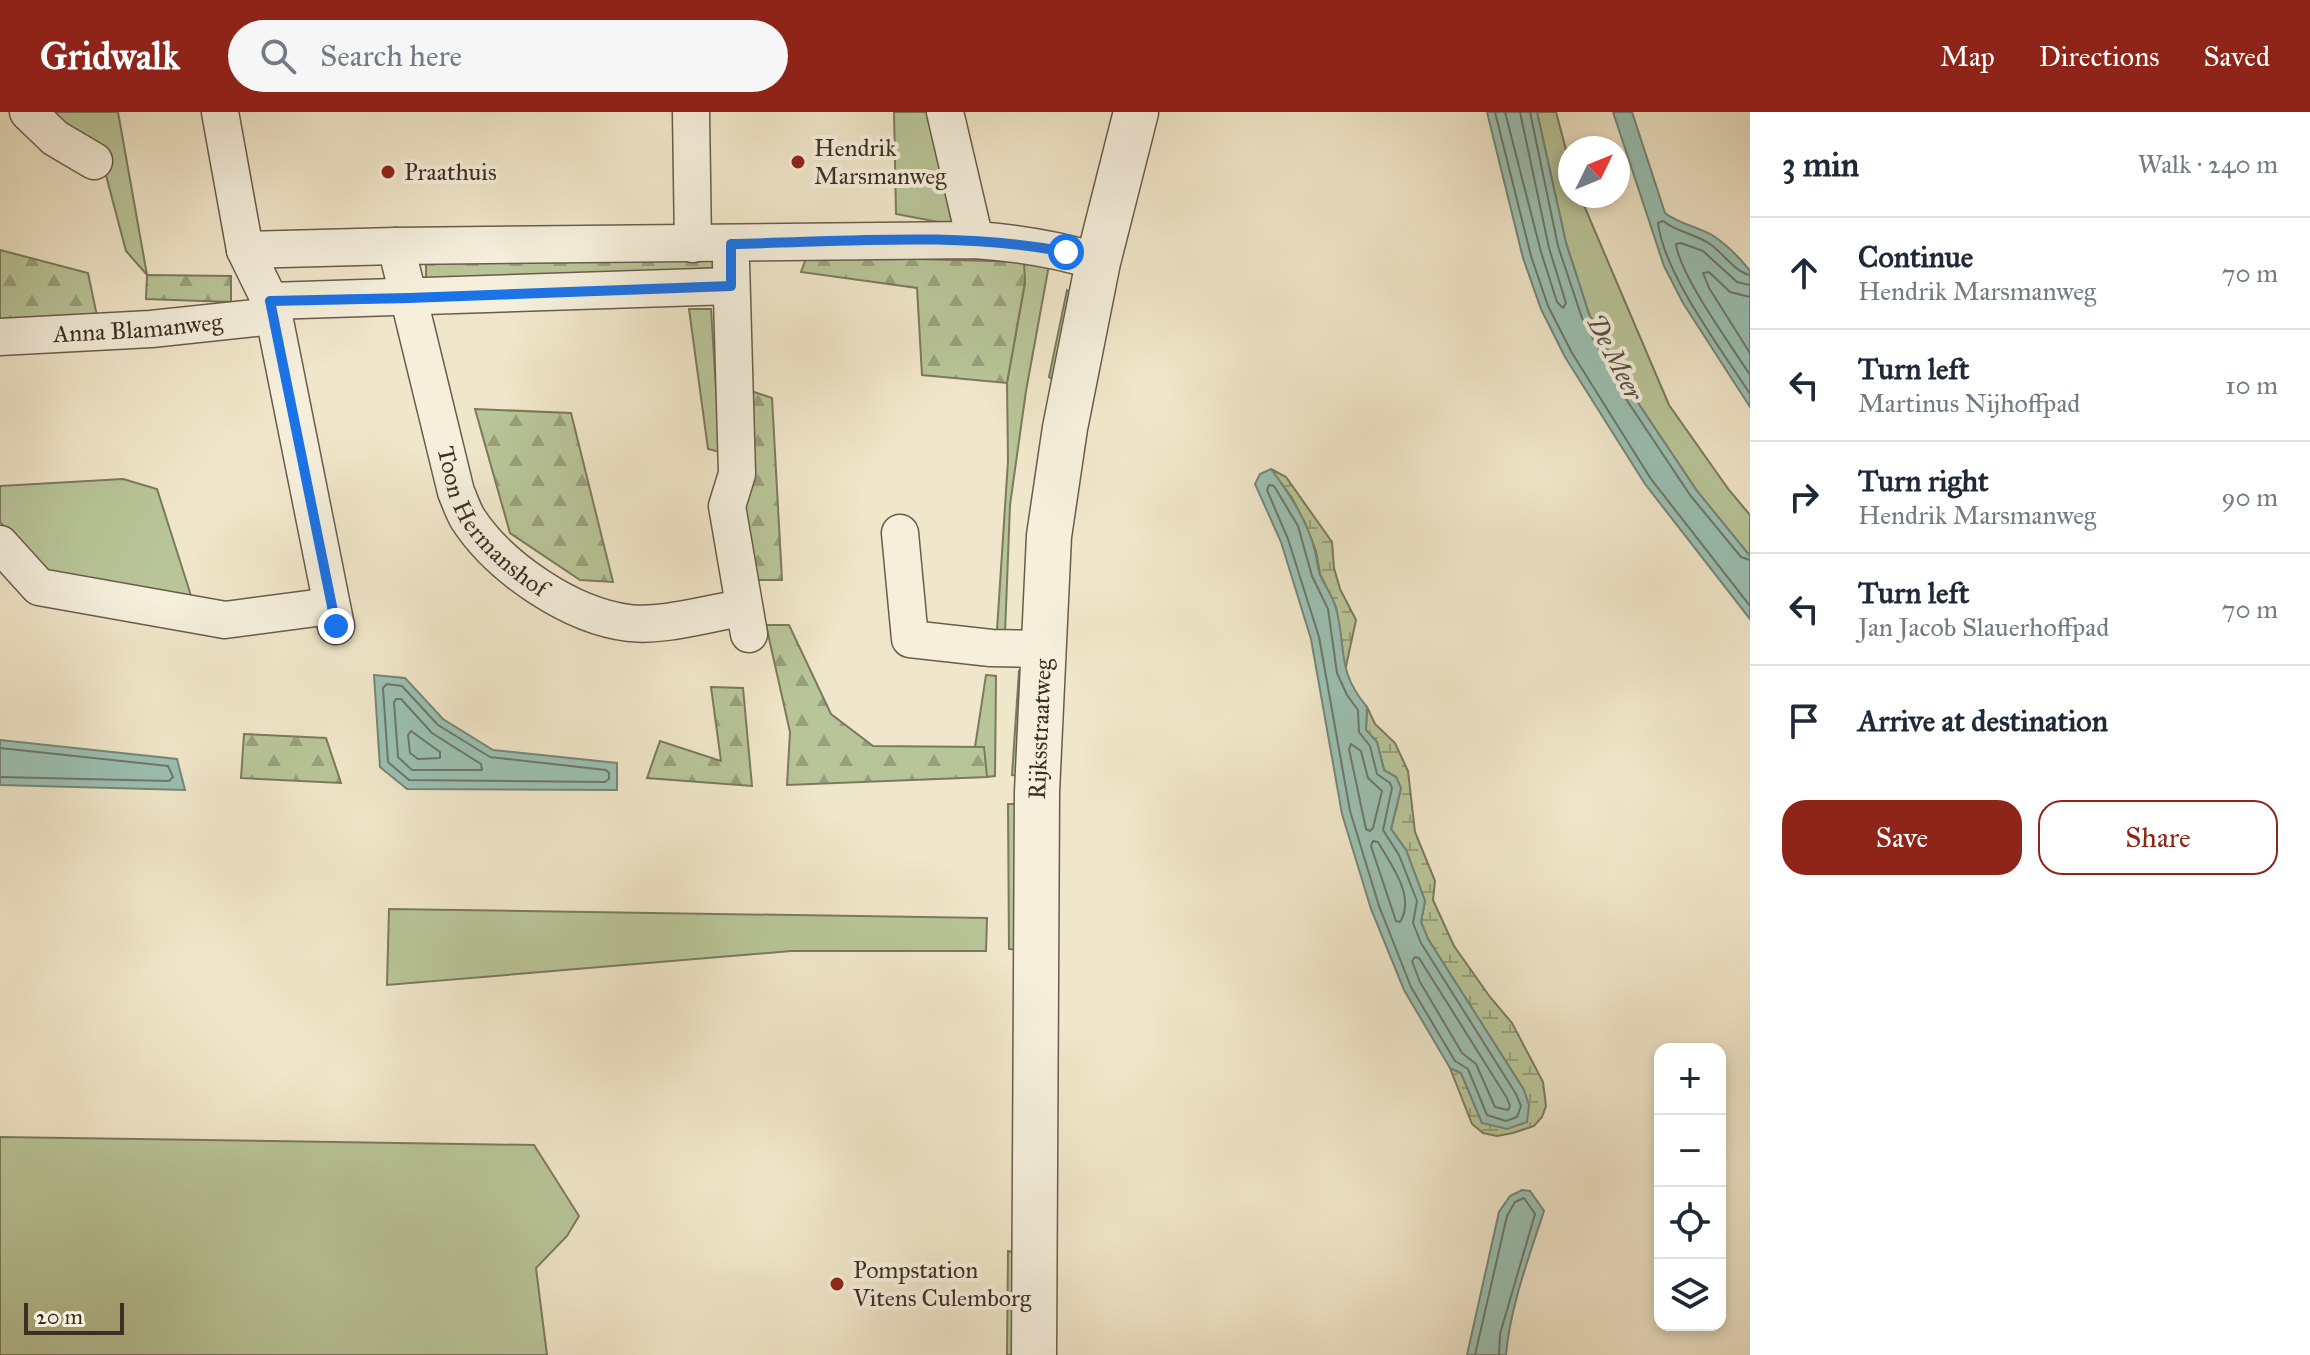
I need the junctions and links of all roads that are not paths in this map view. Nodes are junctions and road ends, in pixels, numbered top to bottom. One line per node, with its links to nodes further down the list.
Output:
1 (28, 112): 6 (street)
2 (220, 112): 11 (street)
3 (691, 112): 8 (street)
4 (945, 112): 7 (street)
5 (1136, 112): 12 (street, Rijksstraatweg)
6 (94, 161)
7 (975, 240): 9 (street); 12 (street)
8 (693, 244): 9 (street); 10 (street)
9 (731, 244): 13 (street)
10 (396, 246): 11 (street); 14 (street, Toon Hermanshof)
11 (245, 250): 15 (street)
12 (1098, 262): 19 (street, Rijksstraatweg)
13 (731, 286): 14 (street); 14 (street, Toon Hermanshof)
14 (409, 298): 15 (street)
15 (272, 308): 16 (street, Anna Blamanweg); 18 (street)
16 (0, 337)
17 (900, 533): 19 (street)
18 (0, 544)
19 (1043, 649): 20 (street, Rijksstraatweg)
20 (1034, 1355)

